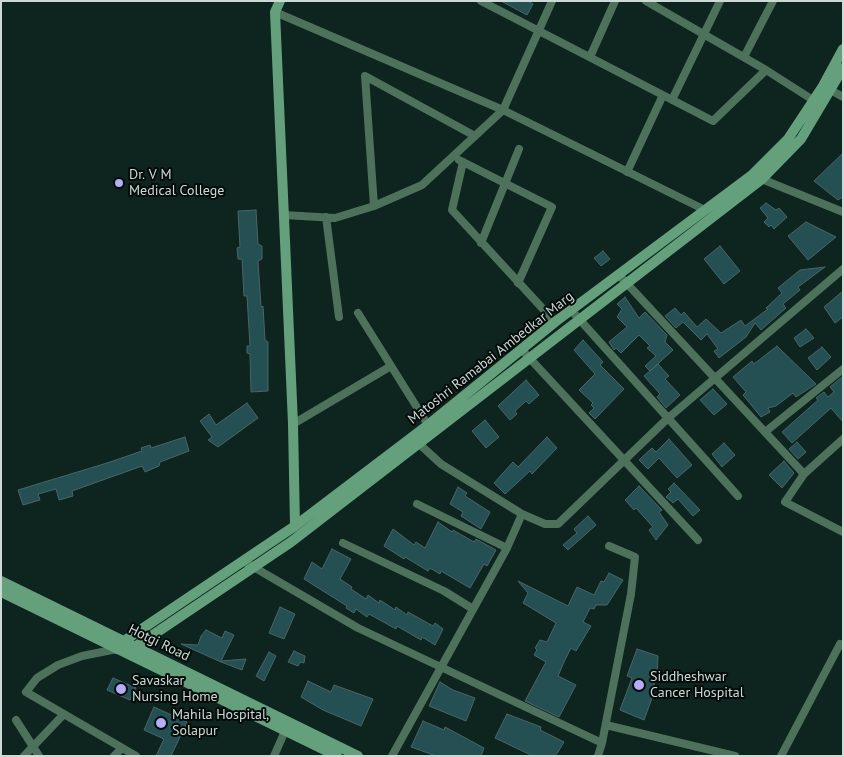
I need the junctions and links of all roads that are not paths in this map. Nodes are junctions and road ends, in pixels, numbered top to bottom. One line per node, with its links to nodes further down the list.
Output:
1 (280, 1): 8 (street)
2 (481, 1): 9 (street)
3 (552, 1): 9 (street)
4 (615, 1): 12 (street)
5 (646, 1): 10 (street)
6 (720, 1): 10 (street)
7 (773, 1): 13 (street)
8 (275, 12): 21 (street); 32 (street)
9 (539, 30): 12 (street); 21 (street)
10 (704, 34): 13 (street); 19 (street)
11 (843, 50): 16 (street, Matoshri Ramabai Ambedkar Marg)
12 (590, 57): 17 (street)
13 (744, 57): 15 (street)
14 (843, 68): 16 (street)
15 (766, 70): 19 (street); 20 (street)
16 (827, 88): 18 (street); 20 (street, Matoshri Ramabai Ambedkar Marg); 27 (street)
17 (663, 95): 19 (street); 26 (street)
18 (843, 97)
19 (672, 100)
20 (813, 100): 27 (street, Matoshri Ramabai Ambedkar Marg)
21 (503, 110): 22 (street); 26 (street)
22 (475, 136): 24 (street); 29 (street)
23 (519, 149): 28 (street)
24 (452, 157): 25 (street); 29 (street)
25 (463, 162): 28 (street); 34 (street)
26 (627, 172): 30 (street)
27 (757, 177): 30 (street, Matoshri Ramabai Ambedkar Marg); 31 (street); 38 (street)
28 (505, 183): 34 (street); 37 (street)
29 (374, 206): 33 (street)
30 (706, 210): 36 (street, Matoshri Ramabai Ambedkar Marg)
31 (843, 212)
32 (284, 215): 33 (street); 49 (street)
33 (326, 217): 41 (street)
34 (482, 243): 37 (street)
35 (843, 269): 47 (street)
36 (619, 275): 38 (street); 39 (street, Matoshri Ramabai Ambedkar Marg)
37 (518, 283): 43 (street)
38 (627, 283): 42 (street); 47 (street)
39 (572, 310): 42 (street); 43 (street, Matoshri Ramabai Ambedkar Marg)
40 (358, 313): 45 (street)
41 (339, 317)
42 (579, 318): 44 (street); 48 (street)
43 (554, 322): 44 (street, Matoshri Ramabai Ambedkar Marg)
44 (525, 354): 50 (street, Matoshri Ramabai Ambedkar Marg); 53 (street); 54 (street)
45 (391, 366): 49 (street); 50 (street)
46 (843, 368): 51 (street)
47 (715, 378): 48 (street); 51 (street)
48 (667, 419): 54 (street); 56 (street)
49 (294, 424): 59 (street)
50 (428, 425): 53 (street, Matoshri Ramabai Ambedkar Marg)
51 (765, 432): 55 (street)
52 (843, 439): 55 (street)
53 (416, 440): 58 (street); 59 (street, Matoshri Ramabai Ambedkar Marg); 66 (street)
54 (625, 460): 58 (street); 61 (street)
55 (804, 474): 60 (street)
56 (738, 496)
57 (417, 504): 64 (street)
58 (522, 514): 64 (street)
59 (295, 526): 65 (street, Matoshri Ramabai Ambedkar Marg)
60 (843, 532)
61 (698, 540)
62 (343, 543): 69 (street)
63 (609, 546): 76 (street)
64 (507, 548): 69 (street)
65 (245, 562): 66 (street); 72 (street, Matoshri Ramabai Ambedkar Marg)
66 (255, 568): 70 (street); 73 (street)
67 (1, 581): 72 (street, Hotgi Road)
68 (1, 592): 72 (street, Hotgi Road)
69 (473, 609): 73 (street)
70 (134, 646): 72 (street, Hotgi Road); 88 (street, Hotgi Road)
71 (843, 646): 92 (street)
72 (122, 647): 74 (street); 77 (street, Hotgi Road)
73 (440, 668): 78 (street); 89 (street)
74 (64, 714): 79 (street); 80 (street)
75 (16, 720): 79 (street)
76 (606, 725): 78 (street); 81 (street)
77 (285, 731): 86 (street); 87 (street, Hotgi Road)
78 (602, 742): 90 (street)
79 (33, 746): 82 (street); 83 (street)
80 (122, 748): 84 (street); 85 (street)
81 (706, 752): 91 (street)
82 (24, 756)
83 (40, 756)
84 (114, 756)
85 (136, 756)
86 (274, 756)
87 (337, 756)
88 (358, 756)
89 (392, 756)
90 (598, 756)
91 (735, 756)
92 (781, 756)

